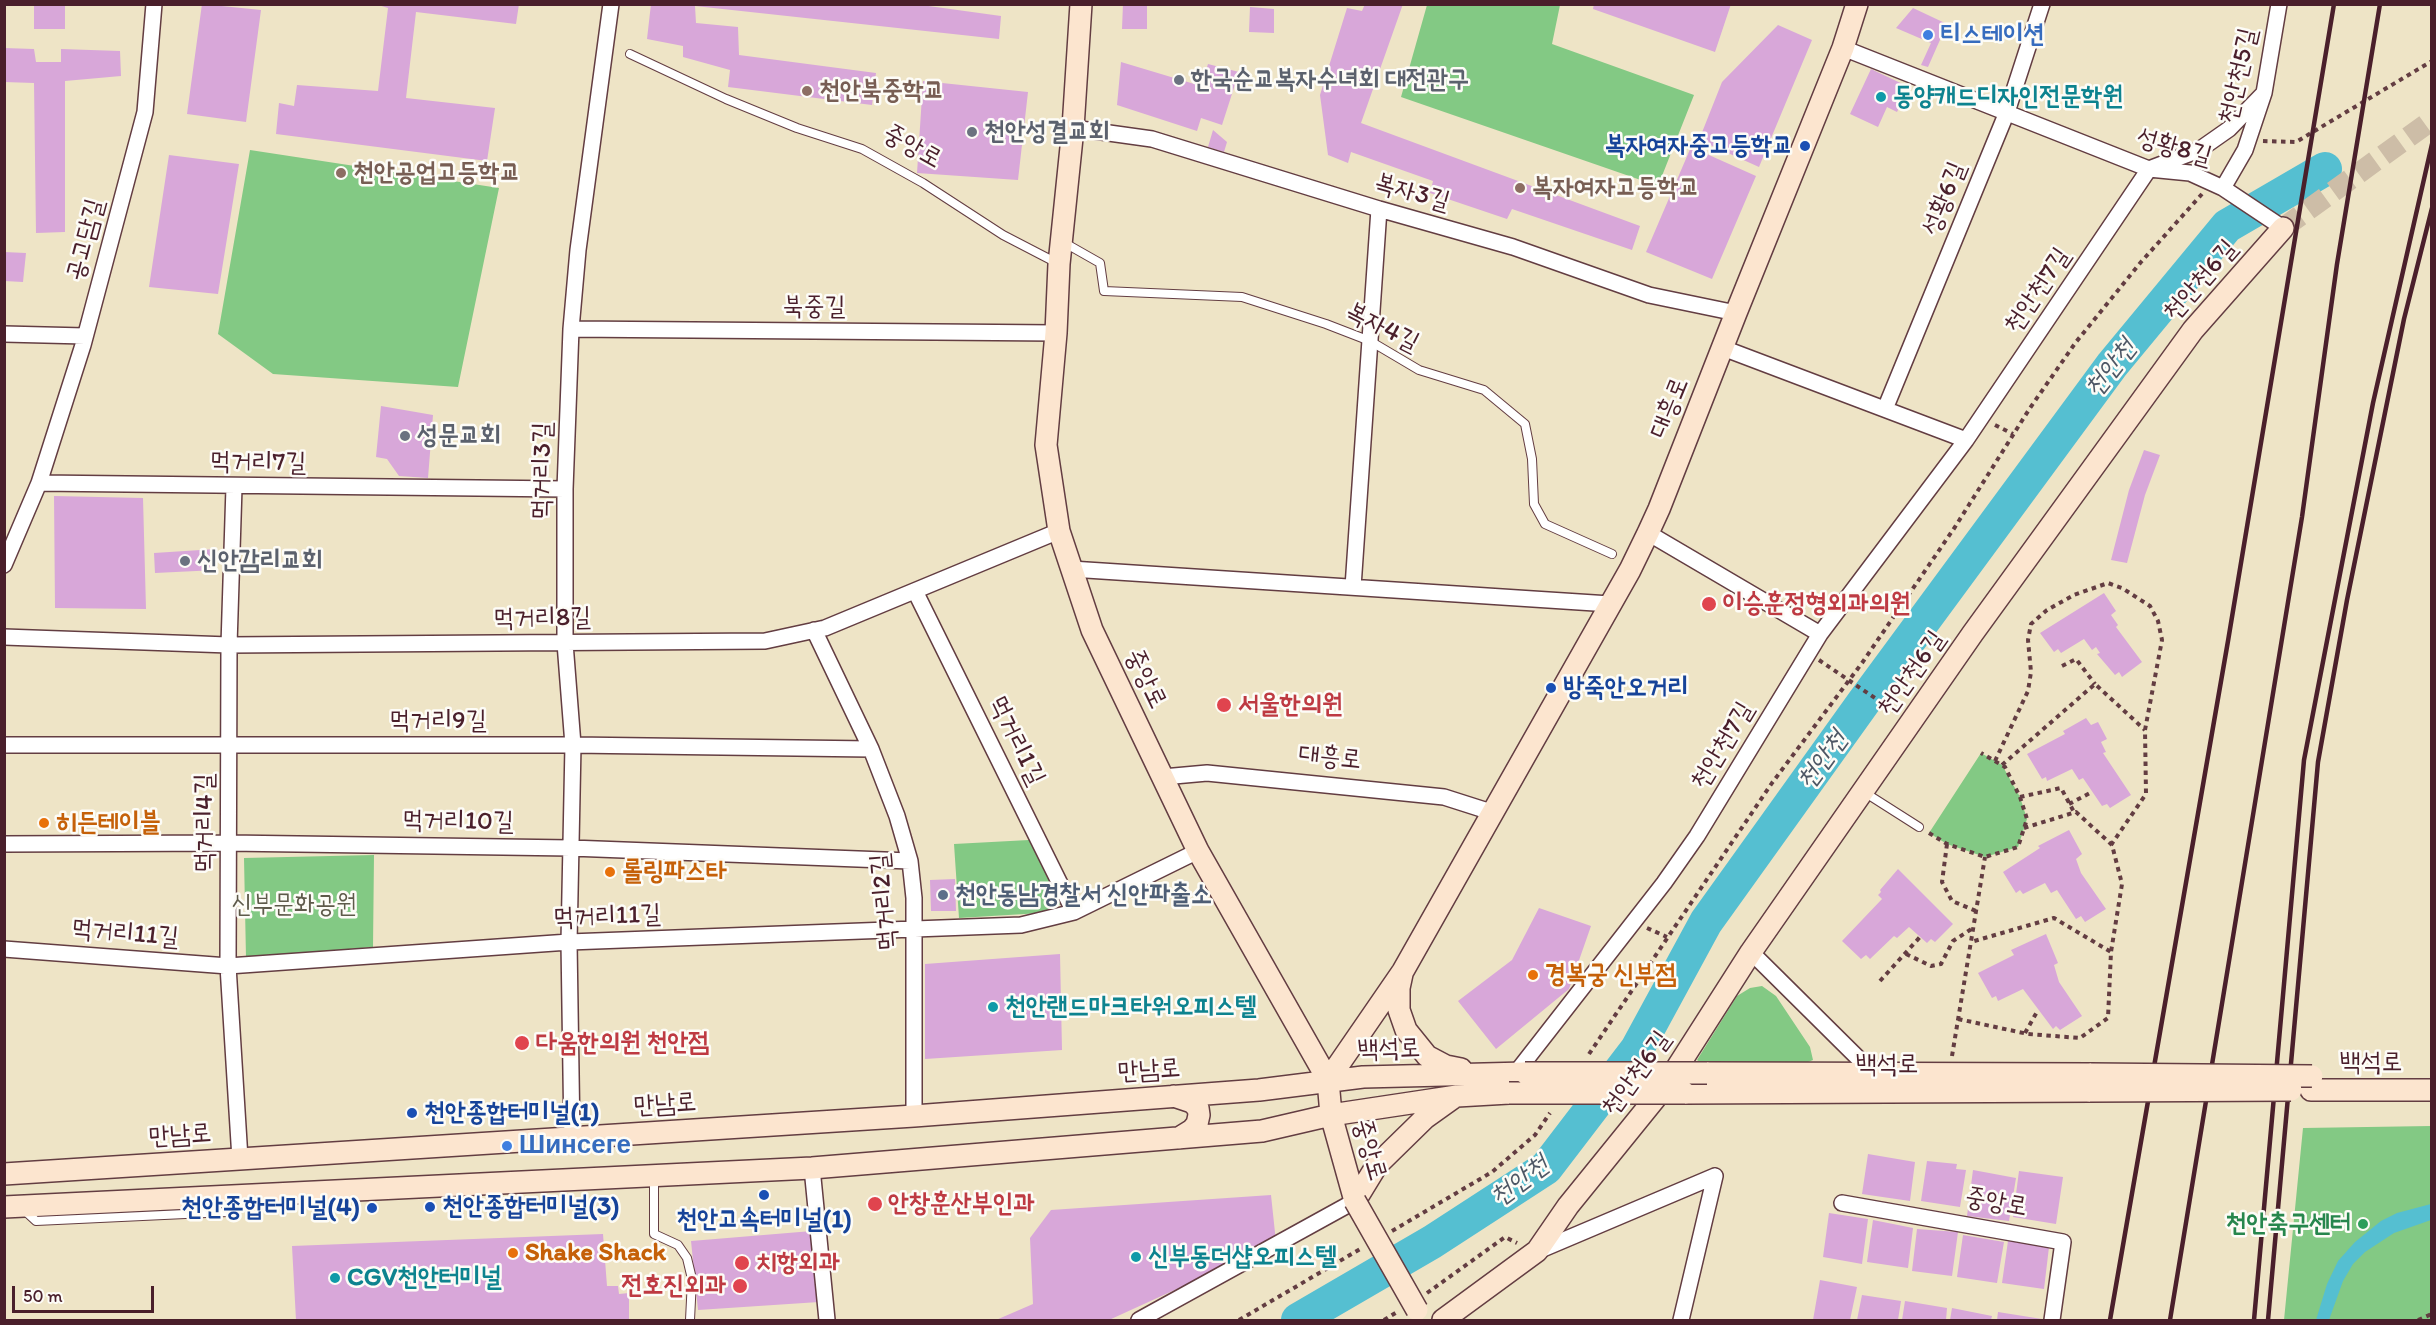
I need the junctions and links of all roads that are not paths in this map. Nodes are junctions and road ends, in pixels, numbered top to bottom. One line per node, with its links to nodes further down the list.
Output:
1 (154, 4): 22 (street, 공고담길)
2 (611, 4): 19 (street, 먹거리3길)
3 (1081, 4): 11 (main road, 중앙로)
4 (1857, 4): 7 (main road, 대흥로)
5 (2042, 4): 10 (street, 성황6길)
6 (2280, 4): 9 (street, 천안천5길)
7 (1843, 48): 10 (street, 성황8길); 18 (main road, 대흥로)
8 (630, 54): 17 (lane, 중앙로)
9 (2264, 93): 12 (street); 13 (street, 천안천5길)
10 (2007, 112): 12 (street, 성황8길); 25 (street, 성황6길)
11 (1074, 128): 14 (street, 복자3길); 16 (main road, 중앙로)
12 (2149, 169): 13 (street, 성황8길); 26 (street, 천안천7길)
13 (2221, 188): 15 (street)
14 (1379, 209): 18 (street, 복자3길); 23 (street)
15 (2279, 225): 48 (main road, 천안천6길)
16 (1061, 240): 17 (main road, 중앙로); 23 (lane, 복자4길)
17 (1059, 264): 20 (main road, 중앙로)
18 (1736, 313): 24 (main road, 대흥로)
19 (571, 329): 20 (street, 북중길); 29 (street, 먹거리3길)
20 (1056, 333): 30 (main road, 중앙로)
21 (4, 334): 22 (street)
22 (85, 336): 27 (street, 공고담길)
23 (1370, 341): 32 (lane, 복자4길); 35 (street)
24 (1723, 348): 25 (street); 31 (main road, 대흥로)
25 (1885, 409): 26 (street)
26 (1966, 440): 39 (street, 천안천7길)
27 (39, 483): 28 (street, 먹거리7길); 33 (street)
28 (234, 487): 29 (street, 먹거리7길); 42 (street, 먹거리4길)
29 (565, 489): 41 (street, 먹거리3길)
30 (1059, 531): 34 (main road, 중앙로); 36 (street, 먹거리8길)
31 (1648, 533): 37 (main road, 대흥로); 39 (street)
32 (1612, 554)
33 (4, 565)
34 (1071, 569): 35 (street); 47 (main road, 중앙로)
35 (1353, 587): 37 (street)
36 (915, 591): 38 (street, 먹거리8길); 56 (street, 먹거리1길)
37 (1610, 604): 49 (main road, 대흥로)
38 (814, 630): 41 (street, 먹거리8길); 46 (street, 먹거리2길)
39 (1820, 634): 69 (street, 천안천7길)
40 (4, 638): 42 (street, 먹거리8길)
41 (565, 643): 42 (street, 먹거리8길); 45 (street, 먹거리3길)
42 (229, 645): 43 (street, 먹거리4길)
43 (229, 744): 44 (street, 먹거리9길); 45 (street, 먹거리9길); 51 (street, 먹거리4길)
44 (4, 745)
45 (573, 745): 46 (street, 먹거리9길); 53 (street, 먹거리3길)
46 (871, 749): 55 (street, 먹거리2길)
47 (1162, 777): 49 (street, 대흥로); 54 (main road, 중앙로)
48 (1863, 792): 50 (lane); 60 (main road, 천안천6길)
49 (1491, 812): 62 (main road, 대흥로)
50 (1919, 827)
51 (229, 843): 52 (street, 먹거리10길); 53 (street, 먹거리10길); 61 (street, 먹거리4길)
52 (4, 844)
53 (571, 848): 55 (street, 먹거리10길); 58 (street, 먹거리3길)
54 (1198, 851): 56 (street, 먹거리11길); 68 (main road, 중앙로)
55 (910, 861): 57 (street, 먹거리2길)
56 (1074, 912): 57 (street, 먹거리11길)
57 (914, 930): 58 (street, 먹거리11길); 78 (street, 먹거리2길)
58 (569, 942): 61 (street, 먹거리11길); 79 (street, 먹거리3길)
59 (4, 949): 61 (street, 먹거리11길)
60 (1751, 952): 63 (street); 88 (main road, 천안천6길)
61 (228, 966): 81 (street, 먹거리4길)
62 (1403, 971): 64 (main road); 68 (main road, 대흥로)
63 (1852, 1052): 65 (street); 66 (street)
64 (1482, 1073): 68 (main road, 백석로); 69 (main road, 백석로)
65 (1834, 1073): 66 (main road, 백석로); 69 (main road, 백석로, bridge)
66 (1885, 1074): 70 (main road, 백석로)
67 (2432, 1078): 71 (main road, 백석로)
68 (1328, 1080): 74 (main road, 만남로); 77 (main road, 중앙로)
69 (1516, 1080): 70 (main road, 백석로, bridge); 75 (main road, 백석로)
70 (2090, 1083): 71 (main road, bridge)
71 (2312, 1083): 72 (main road, 백석로)
72 (2405, 1090): 73 (main road, 백석로); 76 (main road)
73 (2432, 1090)
74 (1174, 1096): 78 (main road, 만남로); 80 (main road)
75 (1457, 1096): 77 (main road, 백석로); 85 (main road)
76 (2432, 1101)
77 (1331, 1115): 80 (main road); 85 (main road, 중앙로)
78 (914, 1116): 79 (main road, 만남로)
79 (572, 1138): 81 (main road, 만남로)
80 (1179, 1138): 82 (main road)
81 (240, 1159): 83 (main road, 만남로)
82 (813, 1168): 84 (main road); 91 (street)
83 (4, 1174)
84 (654, 1176): 87 (main road); 90 (lane)
85 (1355, 1201): 89 (main road, 중앙로, bridge); 92 (street)
86 (1842, 1203): 95 (street, 중앙로)
87 (12, 1207)
88 (1537, 1251): 93 (main road, 천안천6길); 94 (street, 천안천6길)
89 (1416, 1308)
90 (690, 1320)
91 (826, 1320)
92 (1139, 1320)
93 (1443, 1320)
94 (1681, 1320)
95 (2052, 1320)

